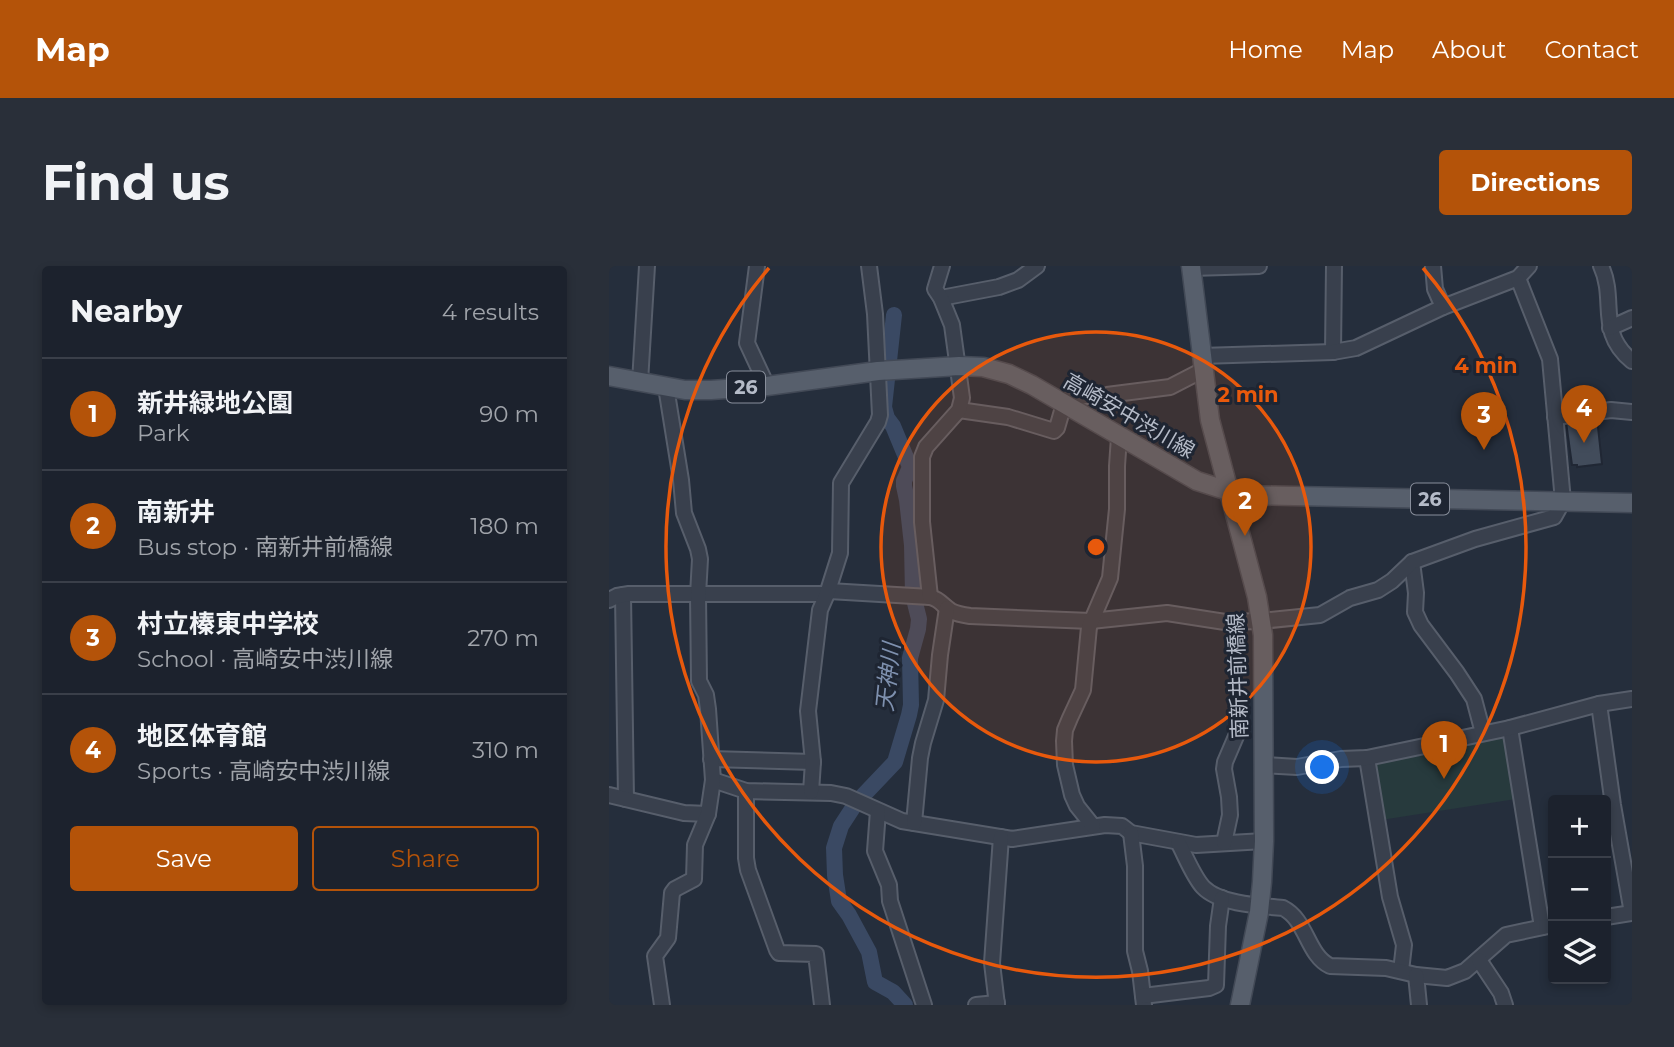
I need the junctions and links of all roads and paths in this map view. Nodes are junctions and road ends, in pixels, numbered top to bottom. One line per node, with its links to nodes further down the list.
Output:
1 (647, 266): 23 (street)
2 (757, 266): 24 (street)
3 (869, 266): 21 (street)
4 (942, 266): 13 (street)
5 (1037, 266): 13 (street)
6 (1259, 266): 11 (street)
7 (1334, 266): 17 (street)
8 (1433, 266): 14 (street)
9 (1529, 266): 12 (street)
10 (1601, 266): 16 (street)
11 (1191, 267): 19 (main road, 南新井前橋線)
12 (1518, 278): 14 (street); 29 (street)
13 (941, 298): 20 (street)
14 (1443, 307): 17 (street)
15 (1632, 318): 16 (street)
16 (1609, 328): 18 (street)
17 (1333, 352): 19 (street)
18 (1632, 361)
19 (1202, 363): 26 (street); 31 (main road, 南新井前橋線)
20 (959, 366): 21 (main road, 高崎安中渋川線 / 26); 26 (main road, 高崎安中渋川線 / 26); 27 (street)
21 (885, 371): 24 (main road, 高崎安中渋川線 / 26); 35 (street)
22 (609, 376): 23 (main road, 高崎安中渋川線 / 26)
23 (640, 382): 25 (main road, 高崎安中渋川線 / 26)
24 (767, 386): 25 (main road, 高崎安中渋川線 / 26)
25 (666, 387): 37 (street)
26 (1063, 404): 27 (street); 30 (main road, 高崎安中渋川線 / 26)
27 (958, 410): 38 (street)
28 (1632, 412): 29 (street)
29 (1555, 417): 32 (street)
30 (1119, 437): 31 (main road, 高崎安中渋川線 / 26); 41 (street)
31 (1228, 492): 32 (main road, 高崎安中渋川線 / 26); 42 (main road, 南新井前橋線)
32 (1563, 501): 33 (main road, 高崎安中渋川線 / 26); 34 (street)
33 (1632, 503)
34 (1412, 562): 42 (street); 47 (street)
35 (828, 592): 37 (street); 38 (street); 50 (street)
36 (624, 595): 37 (street); 39 (street); 56 (street)
37 (698, 595): 49 (street)
38 (930, 597): 40 (street)
39 (609, 600)
40 (947, 608): 41 (street); 59 (street)
41 (1091, 621): 42 (street); 60 (street)
42 (1261, 621): 51 (main road, 南新井前橋線)
43 (1632, 699): 44 (street)
44 (1599, 704): 46 (street); 68 (street)
45 (1240, 727): 65 (street)
46 (1510, 728): 47 (street); 70 (street)
47 (1483, 733): 48 (street)
48 (1367, 758): 51 (street); 72 (street)
49 (711, 759): 50 (street); 52 (street)
50 (813, 762): 54 (street)
51 (1264, 765): 63 (main road, 南新井前橋線)
52 (713, 780): 53 (street); 58 (street)
53 (746, 791): 54 (street); 77 (street)
54 (811, 792): 57 (street)
55 (609, 795): 56 (street)
56 (626, 799): 58 (street)
57 (878, 811): 59 (street); 78 (street)
58 (708, 814): 76 (street)
59 (914, 823): 62 (street)
60 (1093, 826): 61 (street); 62 (street)
61 (1131, 833): 64 (street); 74 (street)
62 (1001, 837): 75 (street)
63 (1264, 841): 65 (street); 67 (main road, 南新井前橋線)
64 (1178, 842): 65 (street); 66 (street)
65 (1224, 843)
66 (1222, 898): 67 (street); 74 (street)
67 (1260, 905): 72 (street); 80 (main road, 南新井前橋線)
68 (1632, 913): 69 (street)
69 (1611, 916)
70 (1547, 926): 71 (street)
71 (1479, 960): 73 (street); 82 (street)
72 (1401, 971): 73 (street)
73 (1416, 975): 81 (street)
74 (1143, 1000)
75 (997, 1004): 79 (street)
76 (662, 1005)
77 (822, 1005)
78 (923, 1005)
79 (976, 1005)
80 (1240, 1005)
81 (1419, 1005)
82 (1505, 1005)

